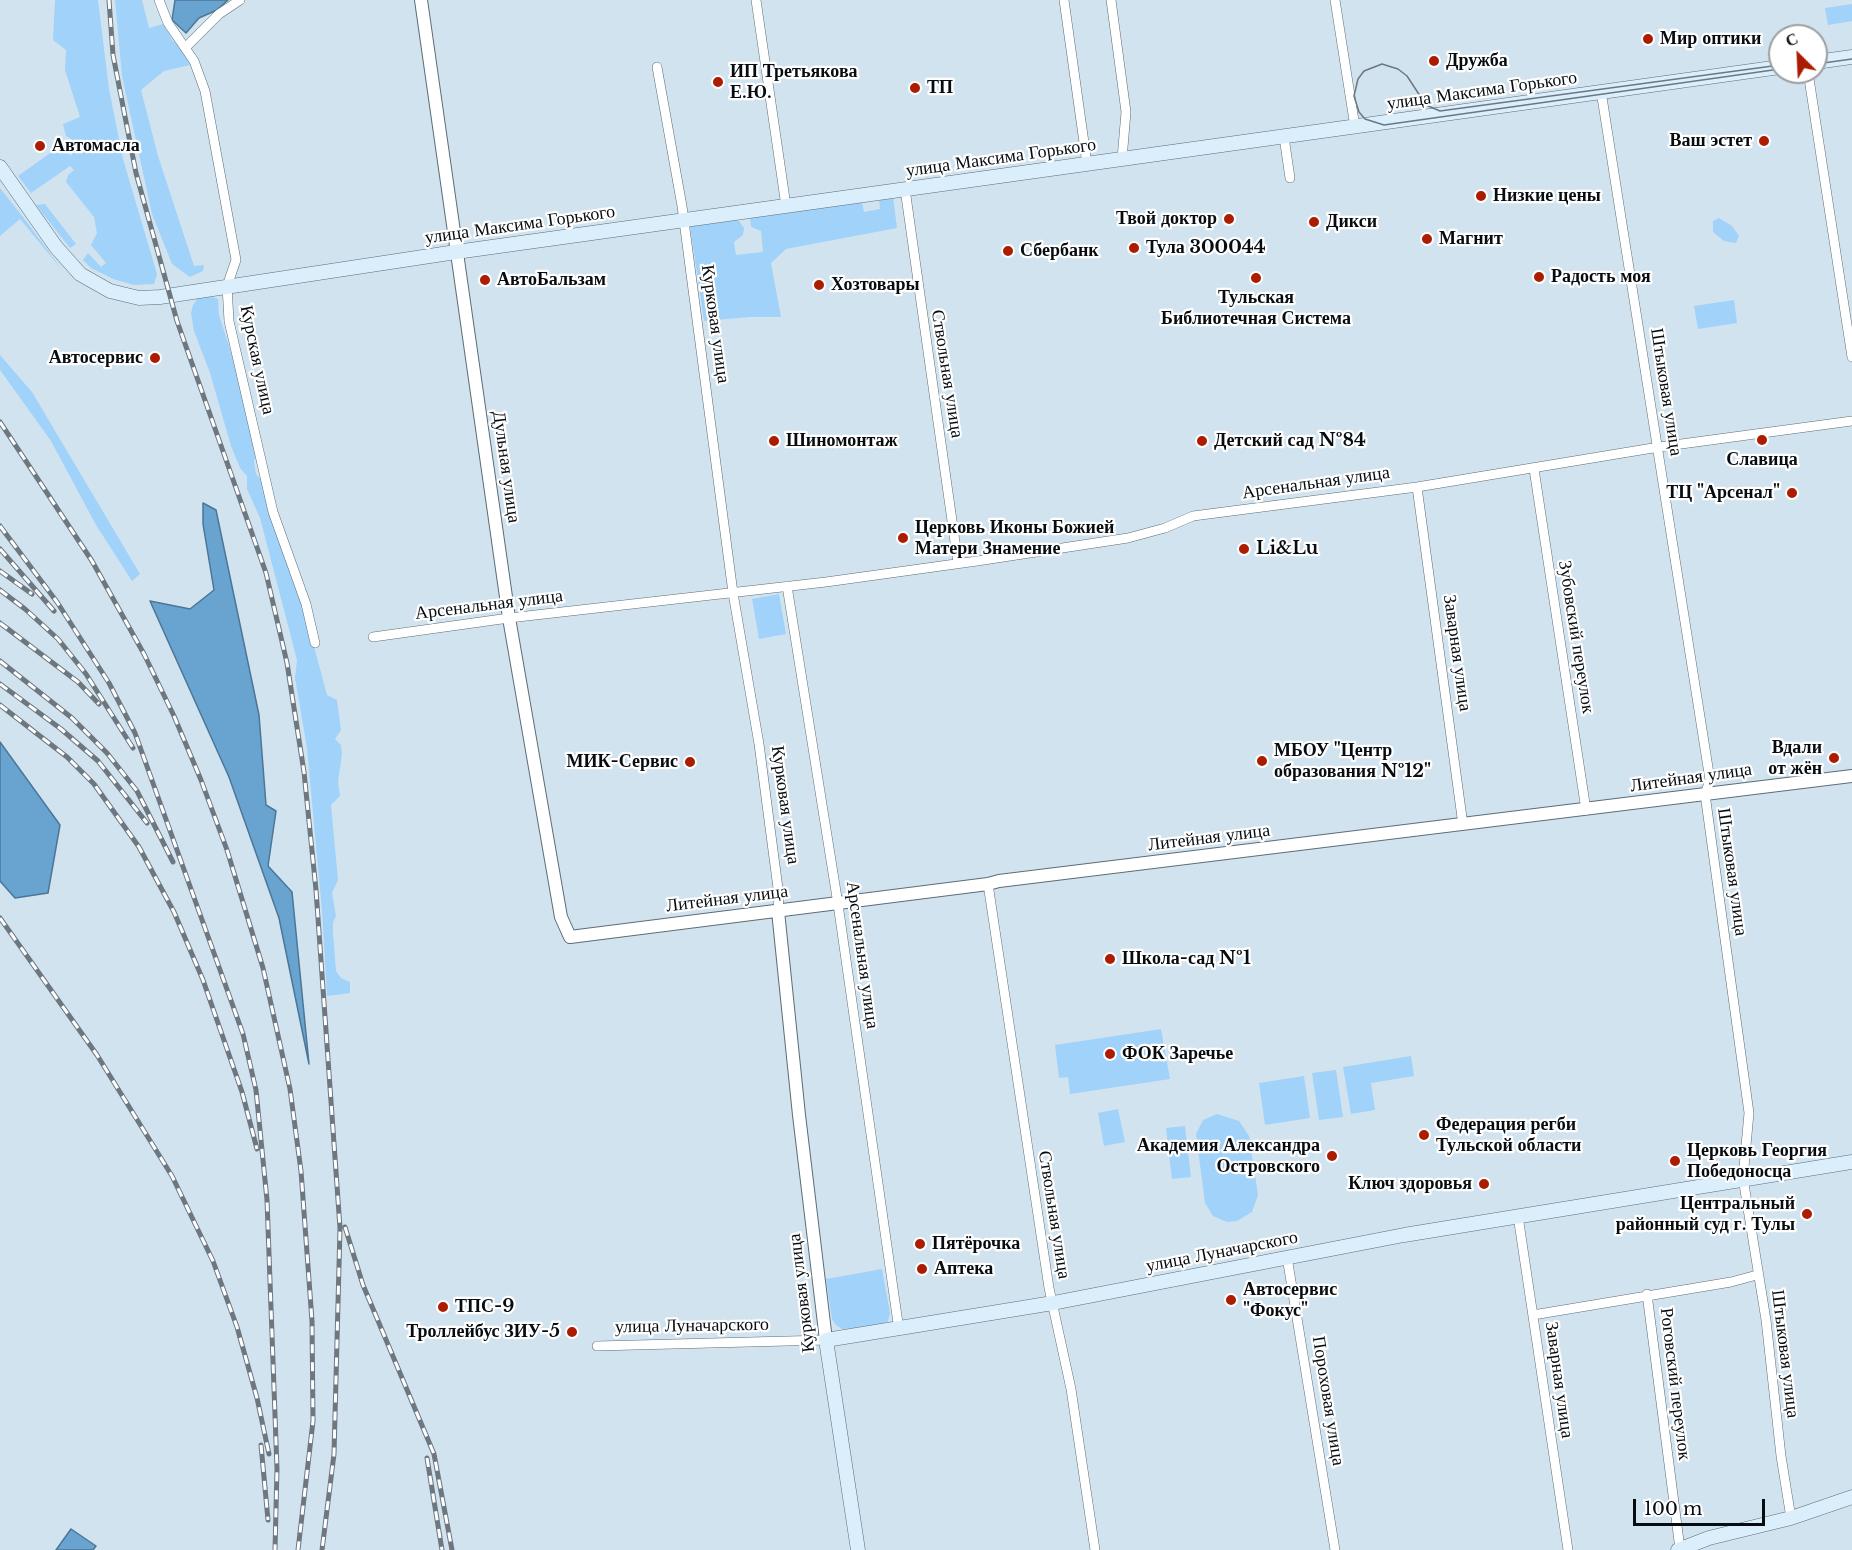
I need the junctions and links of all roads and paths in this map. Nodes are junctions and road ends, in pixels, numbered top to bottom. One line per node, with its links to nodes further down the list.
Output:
1 (159, 0): 8 (street, Курская улица)
2 (240, 0): 8 (street)
3 (421, 0): 24 (street, Дульная улица)
4 (756, 0): 22 (street)
5 (1064, 0): 18 (street)
6 (1111, 0): 17 (street)
7 (1335, 0): 15 (street)
8 (186, 47): 25 (street, Курская улица)
9 (1852, 57): 10 (main road)
10 (1828, 60)
11 (657, 68): 23 (street, Курковая улица)
12 (1768, 69): 14 (main road, улица Максима Горького)
13 (1810, 84): 26 (street)
14 (1601, 91): 15 (main road, улица Максима Горького); 28 (street, Штыковая улица)
15 (1355, 127): 16 (main road, улица Максима Горького)
16 (1284, 136): 17 (main road, улица Максима Горького); 20 (street)
17 (1122, 159): 18 (main road, улица Максима Горького)
18 (1087, 164): 21 (main road, улица Максима Горького)
19 (0, 167): 25 (main road, улица Максима Горького)
20 (1290, 178)
21 (904, 189): 22 (main road, улица Максима Горького); 31 (street, Ствольная улица)
22 (786, 206): 23 (main road, улица Максима Горького)
23 (683, 220): 24 (main road, улица Максима Горького); 33 (street, Курковая улица)
24 (456, 252): 25 (main road, улица Максима Горького); 34 (street, Дульная улица)
25 (227, 286): 36 (street, Курская улица)
26 (1852, 357)
27 (1852, 421): 28 (street, Арсенальная улица)
28 (1659, 447): 29 (street, Арсенальная улица); 38 (street, Штыковая улица)
29 (1534, 469): 30 (street, Арсенальная улица); 39 (street, Зубовский переулок)
30 (1418, 487): 31 (street, Арсенальная улица); 40 (street, Заварная улица)
31 (958, 563): 32 (street, Арсенальная улица)
32 (788, 586): 33 (street, Арсенальная улица); 42 (street, Арсенальная улица)
33 (733, 593): 34 (street, Арсенальная улица); 43 (street, Курковая улица)
34 (509, 618): 35 (street, Арсенальная улица); 44 (street, Дульная улица)
35 (373, 637)
36 (315, 643)
37 (1852, 776): 38 (street, Литейная улица)
38 (1705, 794): 39 (street, Литейная улица); 46 (street, Штыковая улица)
39 (1586, 810): 40 (street, Литейная улица)
40 (1463, 825): 41 (street, Литейная улица)
41 (988, 884): 42 (street, Литейная улица); 51 (street, Ствольная улица)
42 (838, 904): 43 (street, Литейная улица); 53 (street, Арсенальная улица)
43 (778, 911): 44 (street, Литейная улица); 54 (street, Курковая улица)
44 (570, 937)
45 (1852, 1162): 46 (main road, улица Луначарского)
46 (1743, 1178): 47 (main road, улица Луначарского); 49 (street, Штыковая улица)
47 (1518, 1216): 48 (main road, улица Луначарского); 52 (street, Заварная улица)
48 (1287, 1257): 51 (main road, улица Луначарского); 60 (street, Пороховая улица)
49 (1757, 1275): 50 (street, Роговский переулок); 57 (street, Штыковая улица)
50 (1647, 1294): 52 (street, Роговский переулок); 62 (street, Роговский переулок)
51 (1053, 1303): 53 (main road, улица Луначарского); 59 (street, Ствольная улица)
52 (1533, 1315): 61 (street, Заварная улица)
53 (899, 1330): 54 (main road, улица Луначарского)
54 (826, 1340): 55 (street, улица Луначарского); 58 (main road, Курковая улица)
55 (597, 1346)
56 (1852, 1497): 57 (main road)
57 (1791, 1518): 62 (main road)
58 (858, 1550)
59 (1095, 1550)
60 (1335, 1550)
61 (1568, 1550)
62 (1679, 1550)

